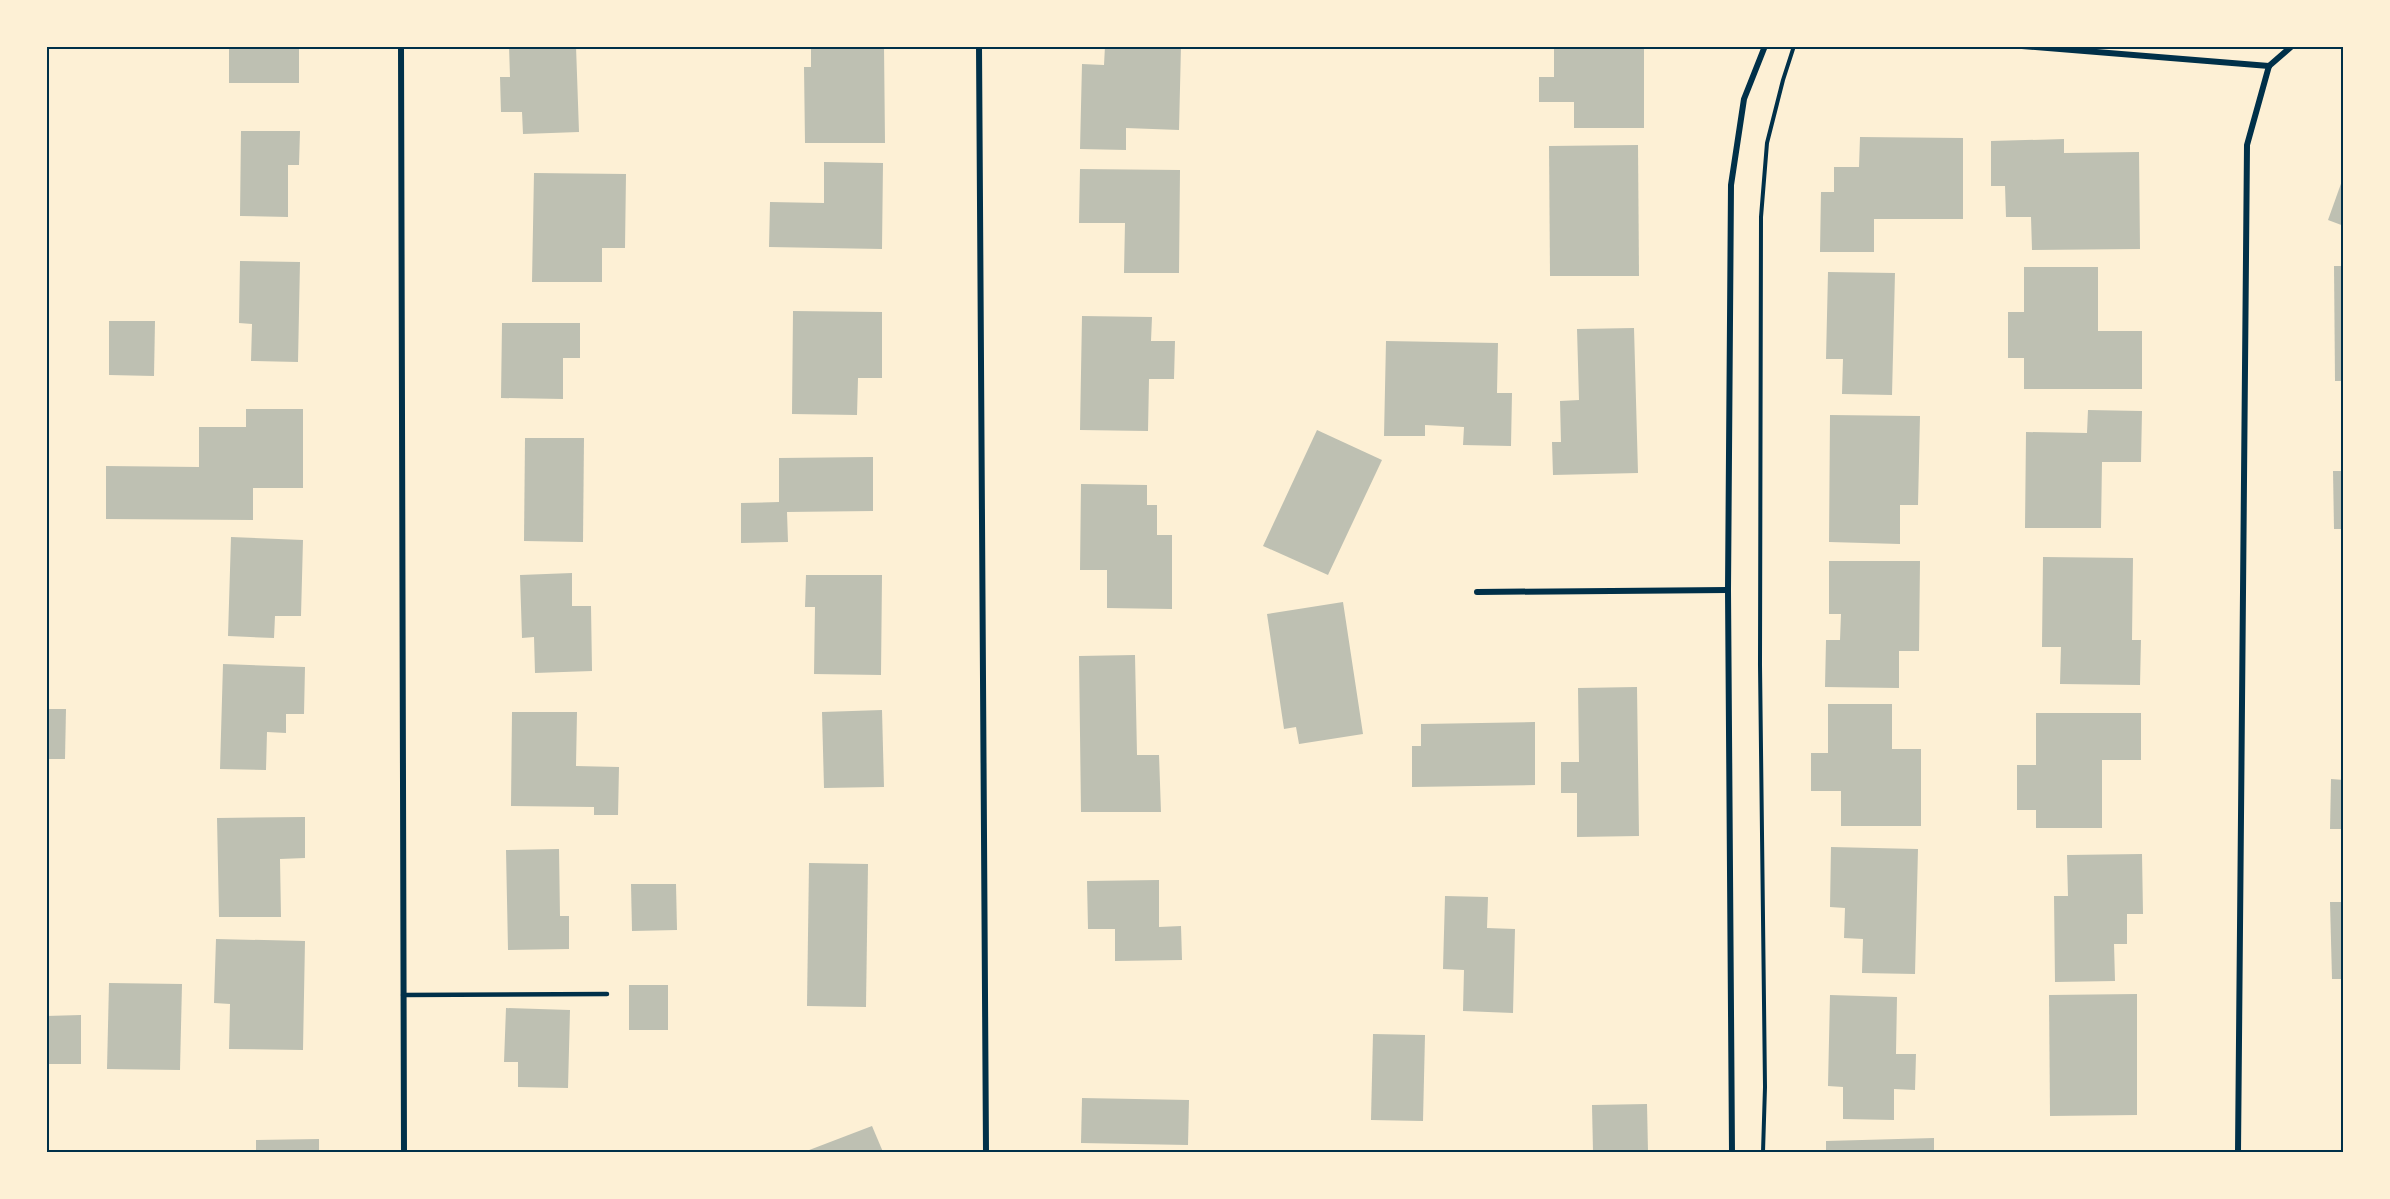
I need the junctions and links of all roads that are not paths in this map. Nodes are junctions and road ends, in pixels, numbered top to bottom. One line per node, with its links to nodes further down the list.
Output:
1 (401, 46): 10 (street)
2 (979, 46): 12 (street)
3 (1765, 46): 7 (street)
4 (2022, 46): 6 (street)
5 (2292, 46): 6 (street)
6 (2269, 66): 14 (street)
7 (1728, 590): 8 (street); 13 (street)
8 (1477, 592)
9 (607, 994): 10 (lane)
10 (403, 995): 11 (street)
11 (404, 1152)
12 (986, 1152)
13 (1732, 1152)
14 (2238, 1152)

